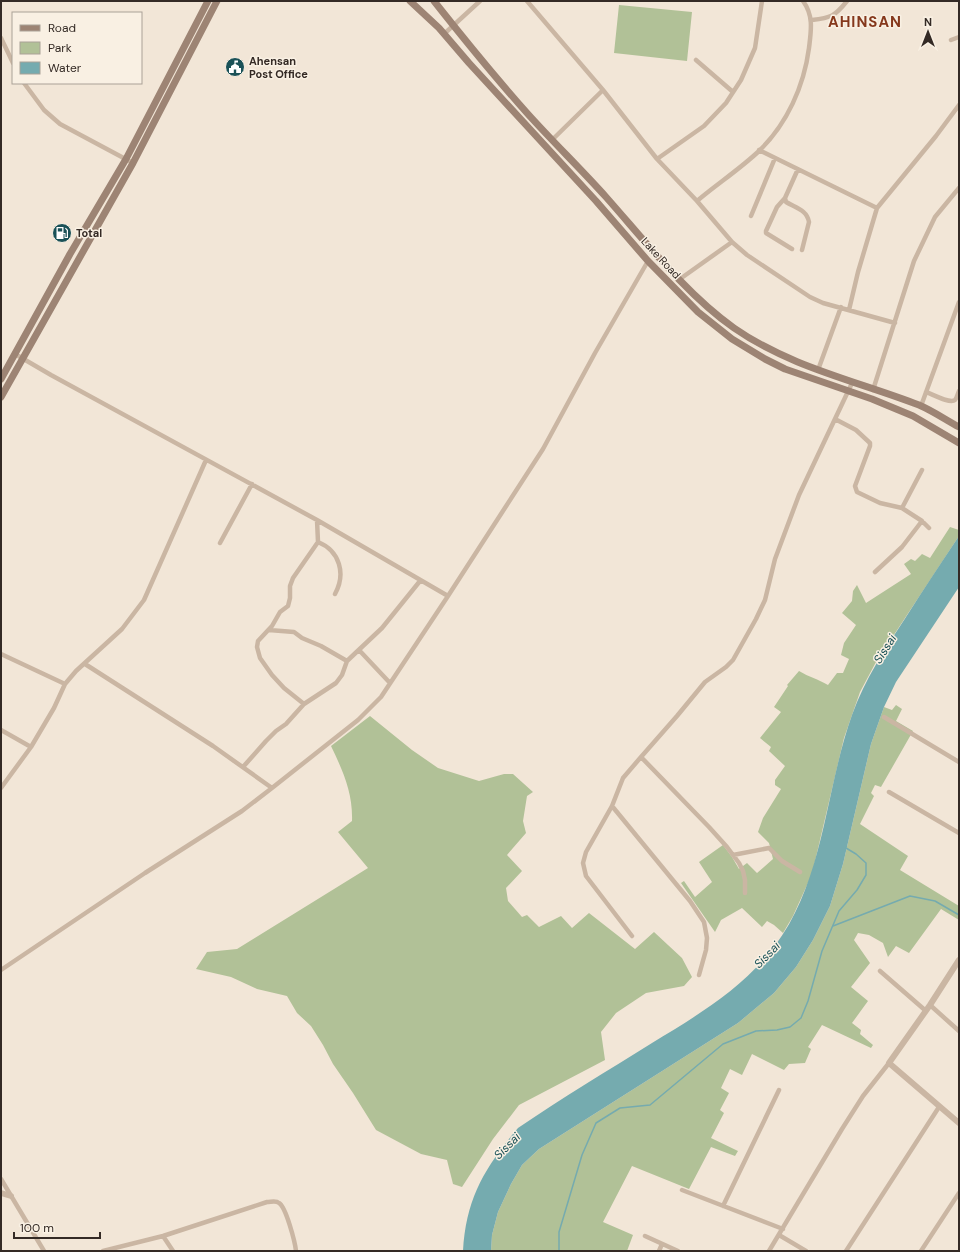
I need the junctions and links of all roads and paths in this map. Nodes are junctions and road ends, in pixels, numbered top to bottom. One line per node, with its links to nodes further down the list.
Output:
1 (208, 1): 25 (main road)
2 (217, 1): 27 (main road)
3 (410, 1): 12 (main road, Lake Road)
4 (434, 1): 11 (main road, Lake Road)
5 (480, 1): 11 (street)
6 (526, 1): 19 (street)
7 (762, 1): 20 (street)
8 (803, 1): 10 (street)
9 (847, 1): 10 (street)
10 (812, 20): 23 (street)
11 (453, 25): 12 (street); 22 (main road, Lake Road)
12 (444, 34): 37 (main road, Lake Road)
13 (959, 37): 15 (street)
14 (1, 38): 17 (street)
15 (951, 40)
16 (696, 60): 20 (street)
17 (12, 61)
18 (25, 84): 25 (street)
19 (603, 90): 22 (street); 26 (street)
20 (733, 92): 26 (street)
21 (959, 105): 32 (street)
22 (552, 140): 38 (main road, Lake Road)
23 (759, 150): 24 (street); 31 (street)
24 (775, 158): 28 (street); 33 (street)
25 (126, 159): 27 (street); 43 (main road)
26 (657, 159): 31 (street)
27 (133, 163): 44 (main road)
28 (798, 169): 30 (street); 32 (street)
29 (959, 188): 42 (street)
30 (785, 198): 35 (street); 36 (street)
31 (697, 201): 34 (street)
32 (878, 208): 41 (street)
33 (750, 216)
34 (732, 242): 38 (street); 40 (street)
35 (792, 249)
36 (802, 250)
37 (648, 261): 50 (main road, Lake Road); 69 (street)
38 (680, 279): 45 (main road, Lake Road)
39 (959, 302): 51 (street)
40 (841, 307): 41 (street); 45 (street)
41 (849, 310): 42 (street)
42 (895, 322): 48 (street)
43 (15, 354): 44 (street); 46 (main road)
44 (22, 358): 52 (main road); 57 (street)
45 (818, 370): 47 (main road, Lake Road)
46 (1, 379)
47 (852, 383): 48 (main road, Lake Road); 50 (street)
48 (874, 390): 53 (main road, Lake Road)
49 (959, 390): 51 (street)
50 (848, 391): 54 (street); 56 (main road, Lake Road)
51 (926, 392): 53 (street)
52 (1, 397)
53 (921, 406): 55 (main road, Lake Road)
54 (835, 419): 60 (street); 81 (street)
55 (959, 427)
56 (959, 443)
57 (206, 460): 59 (street); 74 (street)
58 (922, 470): 60 (street)
59 (252, 484): 61 (street); 65 (street)
60 (902, 508): 62 (street)
61 (317, 520): 64 (street); 67 (street)
62 (922, 521): 63 (street); 66 (street)
63 (929, 528)
64 (318, 542): 68 (street); 70 (street)
65 (220, 543)
66 (875, 572)
67 (420, 581): 69 (street); 71 (street)
68 (335, 594)
69 (448, 596): 75 (street)
70 (269, 630): 73 (street); 77 (street)
71 (359, 650): 73 (street); 75 (street)
72 (1, 654): 76 (street)
73 (347, 661): 77 (street)
74 (85, 664): 76 (street); 83 (street)
75 (390, 683): 85 (street)
76 (66, 684): 80 (street)
77 (304, 704): 83 (street)
78 (884, 717): 82 (street)
79 (1, 730): 80 (street)
80 (31, 747): 84 (street)
81 (641, 757): 87 (street); 89 (street)
82 (959, 762)
83 (243, 767): 85 (street)
84 (1, 788)
85 (272, 788): 94 (street)
86 (889, 792): 88 (street)
87 (612, 806): 92 (street); 96 (street)
88 (959, 833)
89 (733, 855): 90 (street); 91 (street)
90 (800, 872)
91 (745, 893)
92 (632, 936)
93 (959, 960): 97 (street)
94 (1, 970)
95 (880, 971): 98 (street)
96 (699, 975)
97 (930, 1005): 98 (street); 99 (street)
98 (926, 1011): 100 (street)
99 (959, 1031)
100 (889, 1063): 102 (street); 110 (street)
101 (779, 1090): 109 (street)
102 (938, 1107): 103 (street); 123 (street)
103 (959, 1123)
104 (1, 1179): 108 (street)
105 (682, 1190): 109 (street)
106 (1, 1193): 108 (street)
107 (959, 1193): 124 (street)
108 (11, 1196): 115 (street)
109 (723, 1206): 110 (street)
110 (783, 1229): 111 (street)
111 (780, 1235): 121 (street); 122 (street)
112 (163, 1236): 116 (street); 117 (street); 118 (street)
113 (645, 1236): 114 (street)
114 (662, 1244): 119 (street); 120 (street)
115 (44, 1251)
116 (103, 1251)
117 (173, 1251)
118 (296, 1251)
119 (659, 1251)
120 (678, 1251)
121 (769, 1251)
122 (806, 1251)
123 (846, 1251)
124 (921, 1251)

